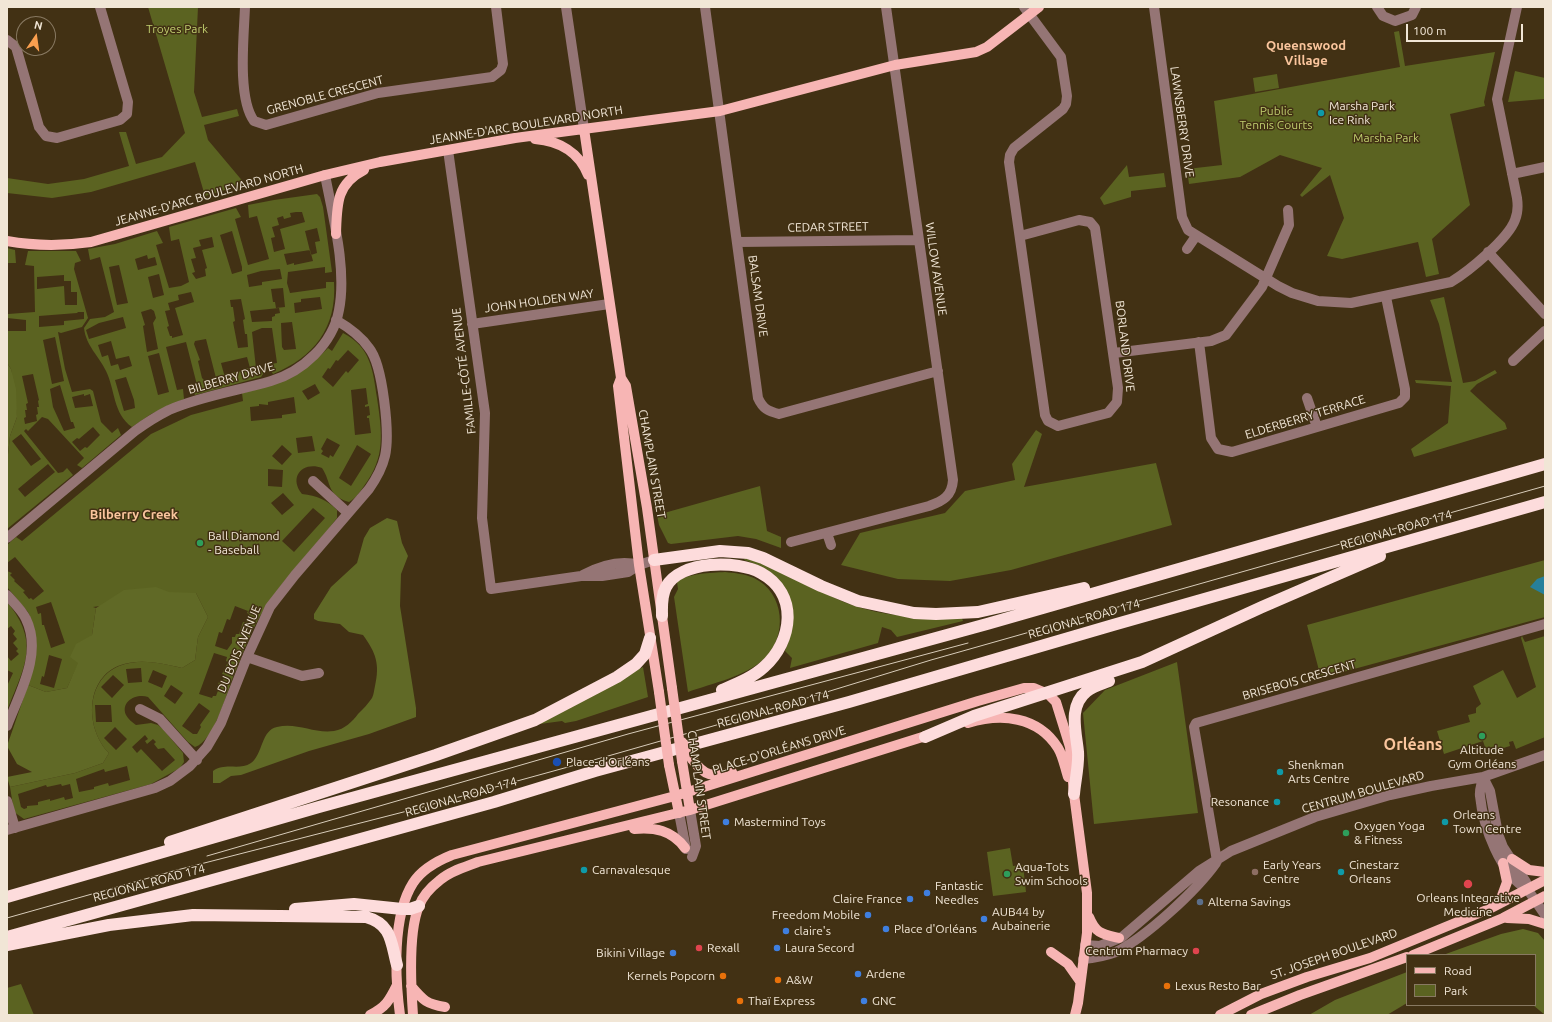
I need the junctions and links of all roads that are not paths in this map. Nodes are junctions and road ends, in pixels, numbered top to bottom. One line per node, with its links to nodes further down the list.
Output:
1 (100, 7): 13 (street)
2 (245, 7): 3 (street, GRENOBLE CRESCENT)
3 (496, 7)
4 (566, 7): 16 (street, CHAMPLAIN STREET)
5 (705, 7): 15 (street, BALSAM DRIVE)
6 (886, 7): 14 (street, WILLOW AVENUE)
7 (1039, 7): 12 (main road, JEANNE-D'ARC BOULEVARD NORTH)
8 (1154, 7): 27 (street, LAWNSBERRY DRIVE)
9 (1377, 7): 10 (street)
10 (1416, 7)
11 (1517, 7): 21 (street, LAWNSBERRY DRIVE)
12 (1027, 11): 14 (main road, JEANNE-D'ARC BOULEVARD NORTH); 26 (street, BORLAND DRIVE)
13 (7, 40)
14 (895, 65): 15 (main road, JEANNE-D'ARC BOULEVARD NORTH); 28 (street, WILLOW AVENUE)
15 (720, 111): 16 (main road, JEANNE-D'ARC BOULEVARD NORTH); 30 (street, BALSAM DRIVE)
16 (584, 128): 17 (main road, JEANNE-D'ARC BOULEVARD NORTH); 23 (main road, CHAMPLAIN STREET)
17 (515, 138): 18 (main road, JEANNE-D'ARC BOULEVARD NORTH); 23 (main road)
18 (448, 150): 19 (main road, JEANNE-D'ARC BOULEVARD NORTH); 38 (street, FAMILLE-CÔTÉ AVENUE)
19 (380, 162): 22 (main road, JEANNE-D'ARC BOULEVARD NORTH); 25 (main road)
20 (1545, 167): 21 (street)
21 (1512, 174): 32 (street, LAWNSBERRY DRIVE)
22 (325, 175): 25 (street, BILBERRY DRIVE); 29 (main road, JEANNE-D'ARC BOULEVARD NORTH)
23 (593, 190): 35 (main road, CHAMPLAIN STREET)
24 (1288, 210): 33 (street)
25 (336, 234): 37 (street, BILBERRY DRIVE)
26 (1020, 236): 41 (street, BORLAND DRIVE); 41 (street, BORLAND DRIVE)
27 (1196, 236): 31 (street); 33 (street, LAWNSBERRY DRIVE)
28 (919, 240): 30 (street, CEDAR STREET); 43 (street, WILLOW AVENUE)
29 (7, 241)
30 (738, 242): 43 (street, BALSAM DRIVE)
31 (1187, 249)
32 (1488, 252): 34 (street, LAWNSBERRY DRIVE); 36 (street)
33 (1266, 278): 34 (street, LAWNSBERRY DRIVE); 40 (street)
34 (1386, 297): 46 (street, ELDERBERRY TERRACE)
35 (609, 304): 38 (street, JOHN HOLDEN WAY); 44 (main road, CHAMPLAIN STREET)
36 (1545, 314)
37 (336, 320): 51 (street, DU BOIS AVENUE); 53 (street, BILBERRY DRIVE)
38 (472, 324): 58 (street, FAMILLE-CÔTÉ AVENUE)
39 (1545, 330): 42 (street)
40 (1198, 342): 41 (street); 46 (street, ELDERBERRY TERRACE)
41 (1114, 353)
42 (1513, 361)
43 (938, 371): 52 (street, WILLOW AVENUE)
44 (621, 378): 56 (main road, CHAMPLAIN STREET); 58 (main road, CHAMPLAIN STREET)
45 (1307, 398): 46 (street)
46 (1317, 427)
47 (1545, 464): 57 (highway, REGIONAL ROAD 174)
48 (313, 481): 51 (street)
49 (1545, 502): 50 (highway, REGIONAL ROAD 174)
50 (1514, 511): 64 (highway); 102 (highway, REGIONAL ROAD 174)
51 (348, 513): 63 (street, DU BOIS AVENUE)
52 (827, 533): 54 (street, WILLOW AVENUE); 55 (street)
53 (7, 538)
54 (791, 542)
55 (831, 545)
56 (654, 560): 57 (highway); 58 (street); 60 (main road, CHAMPLAIN STREET)
57 (1203, 562): 79 (highway, REGIONAL ROAD 174)
58 (639, 565): 62 (main road, CHAMPLAIN STREET)
59 (7, 595): 68 (street)
60 (662, 616): 73 (main road, CHAMPLAIN STREET, bridge); 79 (highway)
61 (1545, 624): 85 (street, BRISEBOIS CRESCENT)
62 (650, 638): 77 (main road, CHAMPLAIN STREET, bridge); 90 (highway)
63 (247, 656): 65 (street); 72 (street, DU BOIS AVENUE)
64 (1142, 662): 66 (highway); 76 (highway)
65 (319, 673)
66 (1048, 694): 69 (highway); 71 (main road, PLACE-D'ORLÉANS DRIVE); 76 (main road)
67 (140, 709): 72 (street)
68 (7, 726)
69 (925, 737): 76 (main road); 80 (main road)
70 (1545, 755): 74 (street, CENTRUM BOULEVARD)
71 (800, 757): 73 (main road); 75 (main road, PLACE-D'ORLÉANS DRIVE)
72 (197, 760): 82 (street, DU BOIS AVENUE)
73 (687, 760): 75 (main road, CHAMPLAIN STREET)
74 (1483, 777): 85 (street, CENTRUM BOULEVARD); 86 (street)
75 (687, 792): 77 (main road, PLACE-D'ORLÉANS DRIVE); 80 (main road, CHAMPLAIN STREET)
76 (1074, 794): 98 (main road)
77 (675, 796): 81 (main road, CHAMPLAIN STREET); 96 (main road, PLACE-D'ORLÉANS DRIVE)
78 (7, 801): 82 (street)
79 (319, 806): 92 (highway, REGIONAL ROAD 174)
80 (690, 810): 81 (main road); 84 (street, CHAMPLAIN STREET)
81 (678, 813): 83 (main road); 84 (street, CHAMPLAIN STREET)
82 (11, 829)
83 (594, 835): 84 (main road); 95 (main road)
84 (685, 848)
85 (1217, 861): 103 (street, CENTRUM BOULEVARD); 109 (street, CENTRUM BOULEVARD)
86 (1508, 861): 87 (main road); 89 (street); 94 (main road)
87 (1545, 872)
88 (1545, 880): 89 (main road, ST. JOSEPH BOULEVARD)
89 (1528, 890): 93 (street); 94 (main road, ST. JOSEPH BOULEVARD)
90 (7, 894)
91 (1545, 896): 93 (main road)
92 (7, 897)
93 (1535, 902): 99 (street); 100 (main road)
94 (1499, 904): 111 (main road, ST. JOSEPH BOULEVARD)
95 (419, 906): 96 (highway); 114 (main road)
96 (402, 909): 97 (highway); 110 (main road, PLACE-D'ORLÉANS DRIVE)
97 (234, 914): 104 (highway); 110 (highway)
98 (1088, 915): 103 (main road); 105 (main road)
99 (1545, 915)
100 (1503, 918): 101 (main road); 107 (main road)
101 (1545, 924)
102 (7, 937)
103 (1119, 938): 105 (street, CENTRUM BOULEVARD)
104 (7, 945)
105 (1085, 945): 109 (main road)
106 (1051, 952): 112 (main road)
107 (1415, 954)
108 (1406, 957): 115 (main road)
109 (1083, 959): 112 (main road)
110 (397, 965): 113 (main road, PLACE-D'ORLÉANS DRIVE)
111 (1322, 972): 115 (main road); 123 (main road, ST. JOSEPH BOULEVARD)
112 (1080, 981): 116 (main road)
113 (397, 985): 118 (main road); 119 (main road, PLACE-D'ORLÉANS DRIVE)
114 (411, 986): 117 (main road); 120 (main road)
115 (1327, 986): 124 (main road)
116 (1078, 1004): 121 (main road); 122 (main road)
117 (445, 1007)
118 (370, 1015)
119 (400, 1015)
120 (413, 1015)
121 (1075, 1015)
122 (1080, 1015)
123 (1220, 1015)
124 (1251, 1015)

